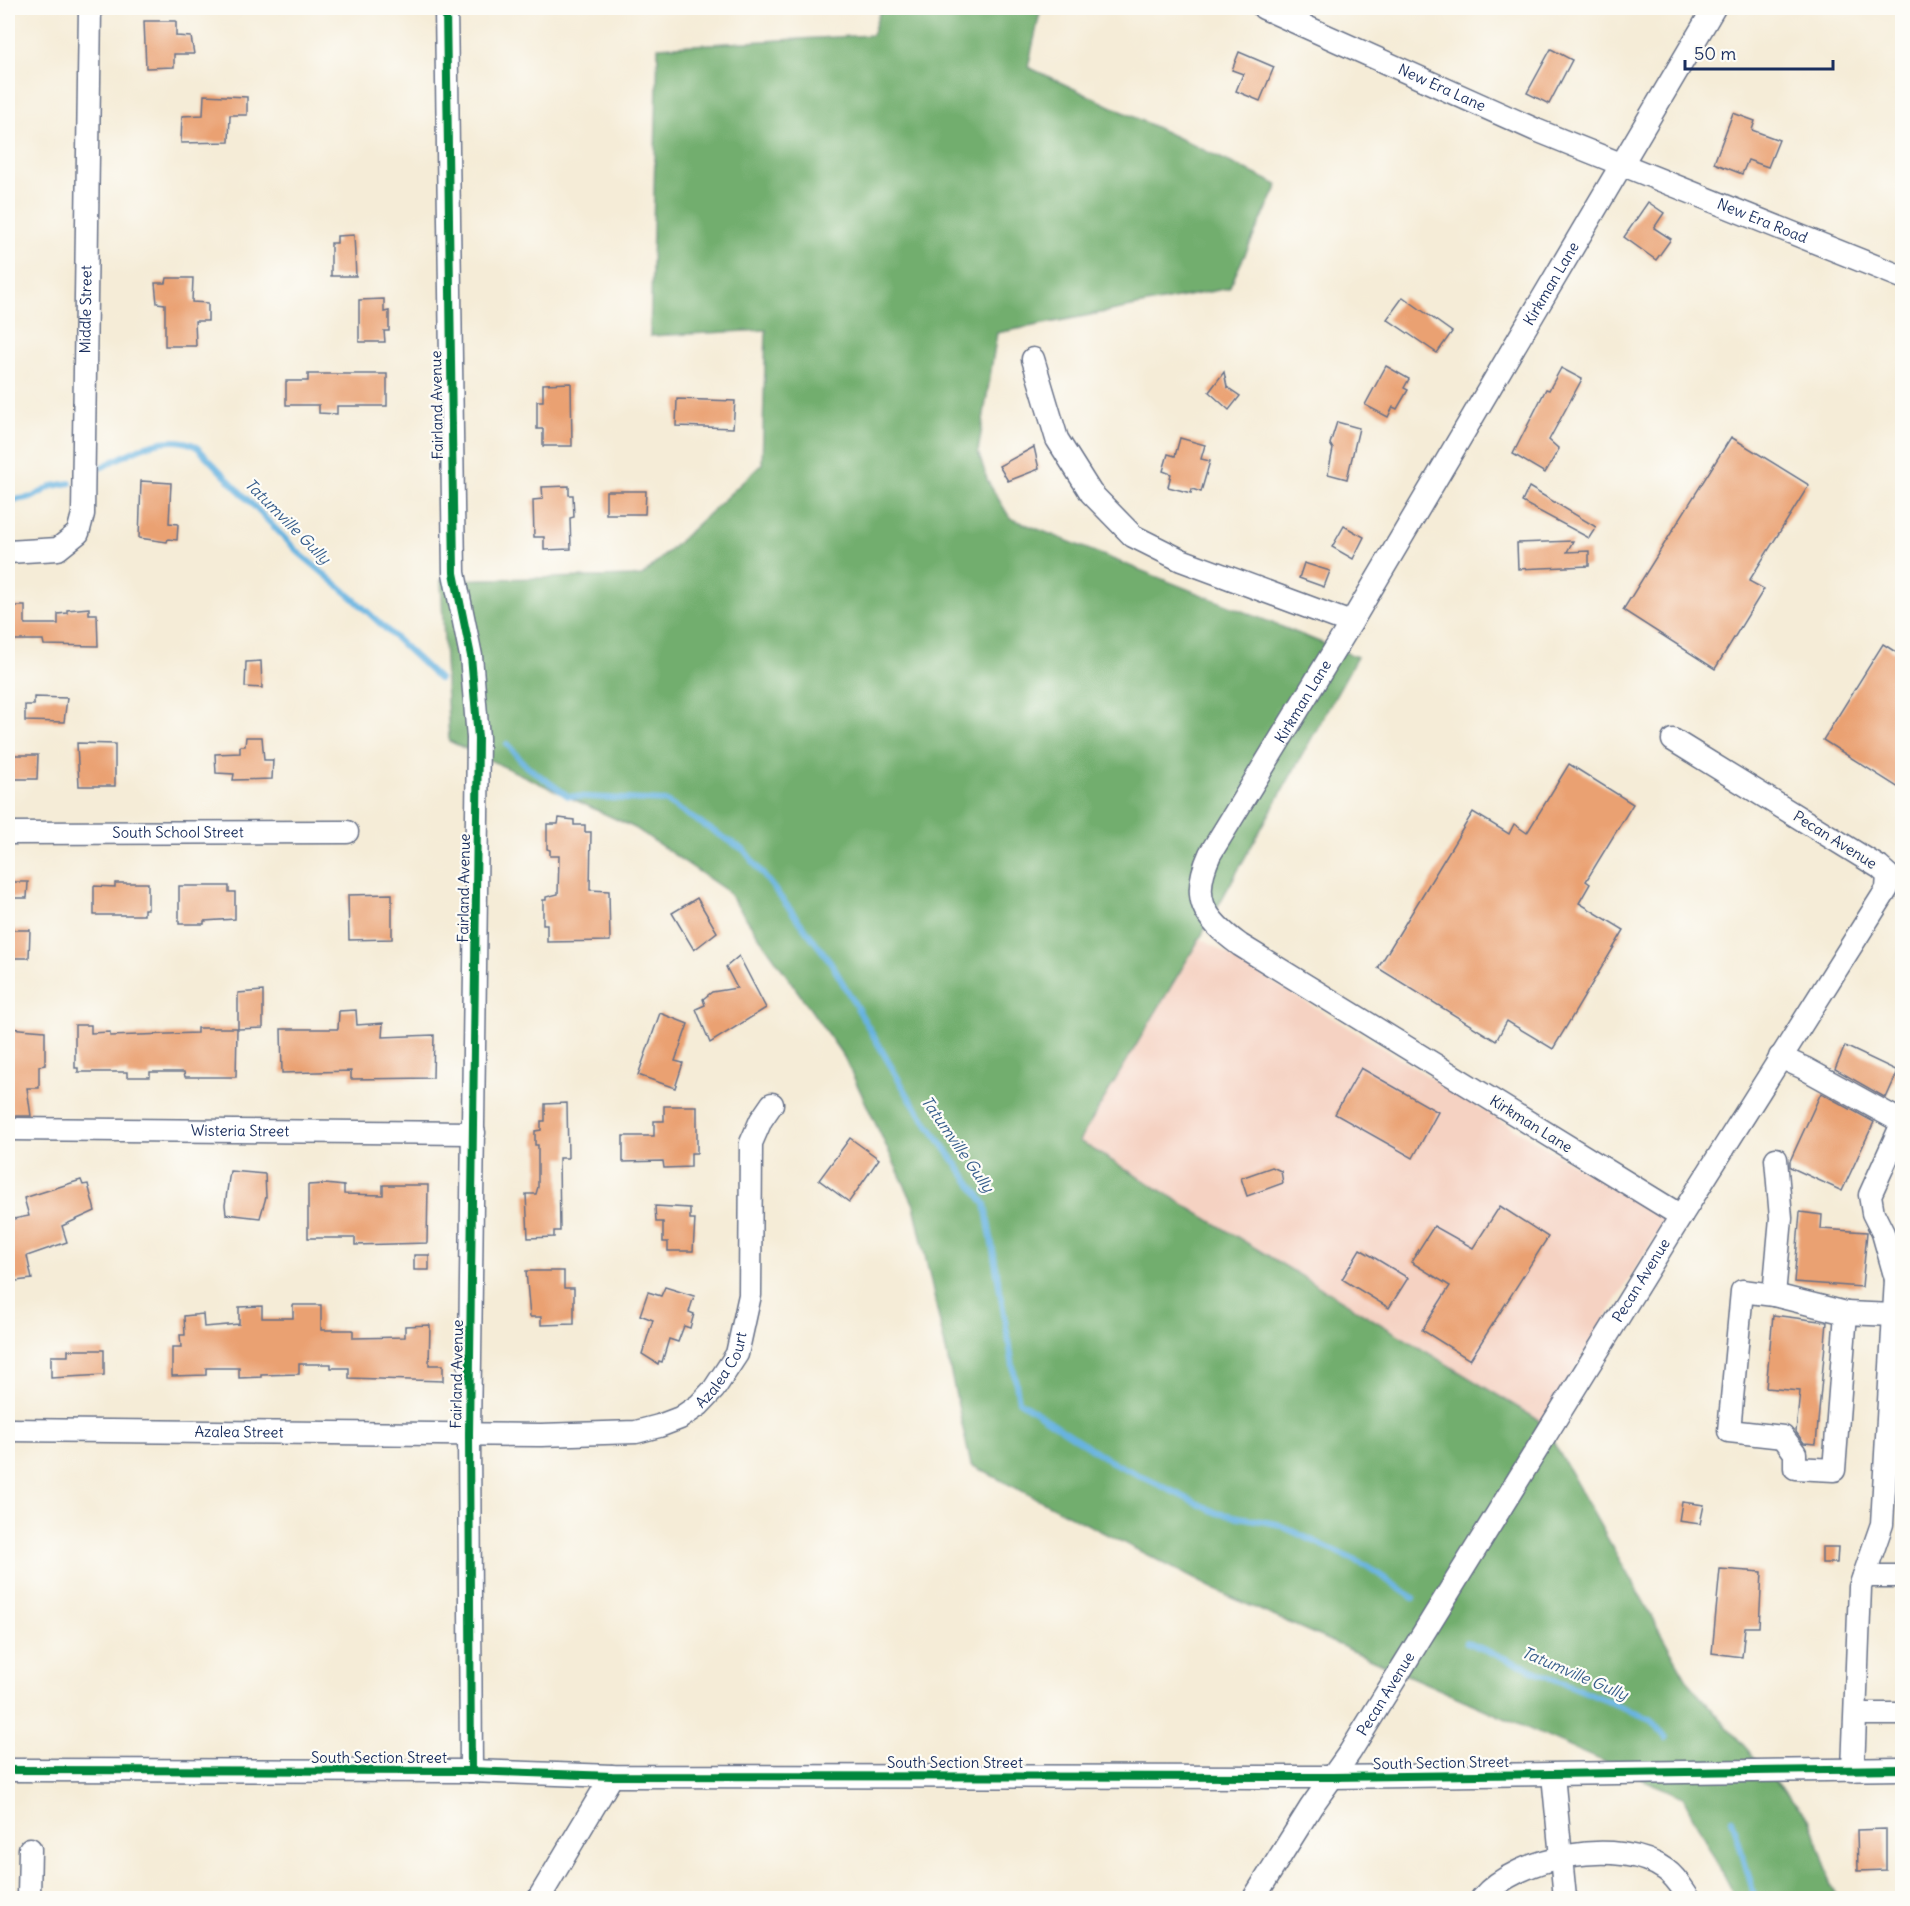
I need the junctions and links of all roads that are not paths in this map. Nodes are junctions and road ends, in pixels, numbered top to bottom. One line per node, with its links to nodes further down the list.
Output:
1 (90, 8): 8 (street, Middle Street)
2 (446, 8): 17 (street, Fairland Avenue)
3 (1264, 8): 5 (street, New Era Lane)
4 (1714, 8): 5 (street, Kirkman Lane)
5 (1620, 166): 6 (street, New Era Road); 9 (street, Kirkman Lane)
6 (1902, 277)
7 (1033, 359): 9 (street)
8 (8, 552)
9 (1351, 623): 19 (street, Kirkman Lane)
10 (1673, 740): 13 (street, Pecan Avenue)
11 (347, 832): 12 (street, South School Street)
12 (8, 833)
13 (1780, 1058): 15 (street); 19 (street, Pecan Avenue)
14 (772, 1104): 26 (street, Azalea Court)
15 (1902, 1123): 20 (street)
16 (8, 1129): 17 (street, Wisteria Street)
17 (474, 1132): 26 (street, Fairland Avenue)
18 (1776, 1159): 21 (street)
19 (1681, 1216): 38 (street, Pecan Avenue)
20 (1899, 1276): 23 (street)
21 (1774, 1295): 22 (street); 22 (street)
22 (1846, 1313): 23 (street)
23 (1894, 1315): 24 (street)
24 (1897, 1369): 27 (street)
25 (8, 1430): 26 (street, Azalea Street)
26 (469, 1434): 35 (street, Fairland Avenue)
27 (1894, 1480): 28 (street)
28 (1864, 1576): 29 (street); 30 (street)
29 (1902, 1576)
30 (1857, 1714): 31 (street); 34 (street)
31 (1902, 1714)
32 (1902, 1769): 34 (street, South Section Street)
33 (8, 1770): 35 (street, South Section Street)
34 (1854, 1770): 36 (street, South Section Street)
35 (471, 1771): 37 (street, South Section Street)
36 (1553, 1775): 38 (street, South Section Street); 40 (street)
37 (612, 1776): 38 (street, South Section Street); 42 (street)
38 (1332, 1777): 43 (street, Pecan Avenue)
39 (30, 1849): 41 (street)
40 (1561, 1859): 44 (street); 45 (street); 46 (street)
41 (29, 1896)
42 (539, 1899)
43 (1254, 1899)
44 (1482, 1899)
45 (1565, 1899)
46 (1689, 1899)

